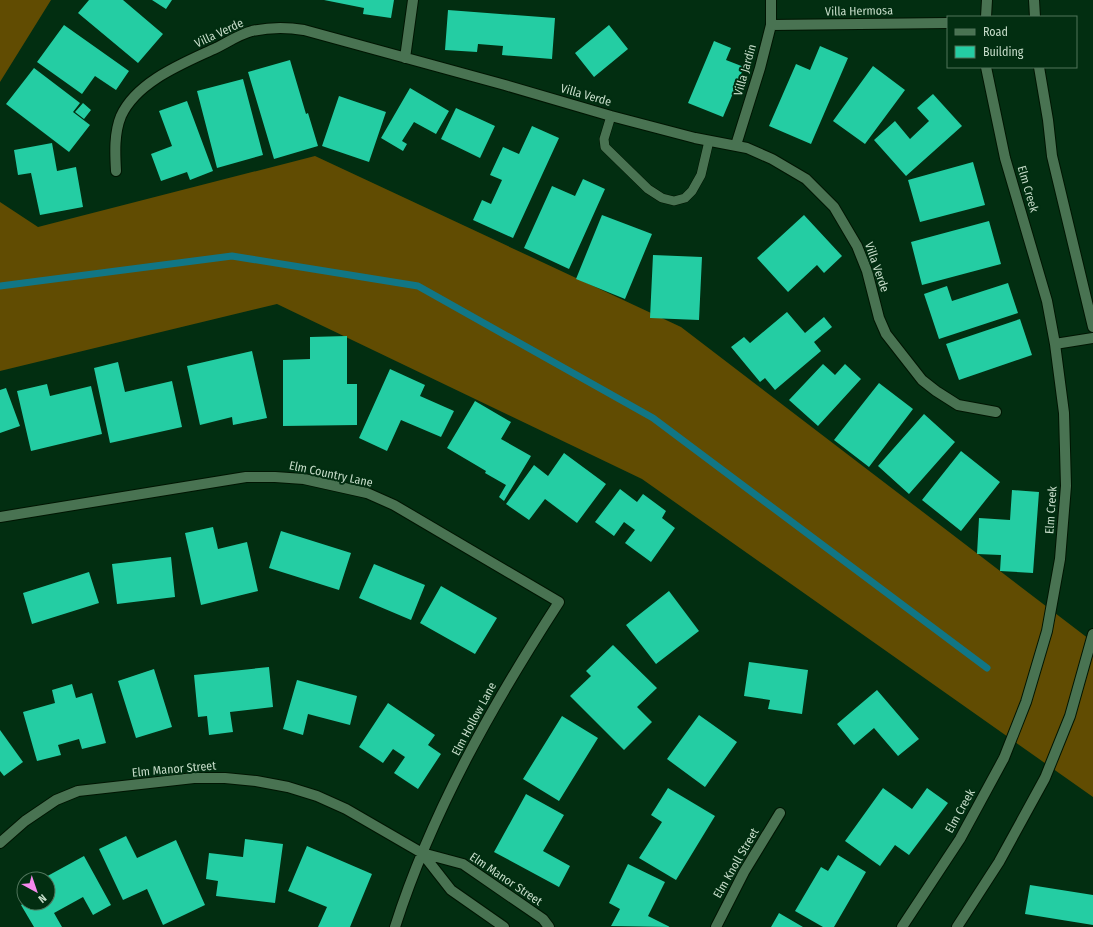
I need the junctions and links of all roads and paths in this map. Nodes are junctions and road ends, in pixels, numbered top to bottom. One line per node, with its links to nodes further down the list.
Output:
1 (413, 0): 9 (street)
2 (771, 0): 8 (street, Villa Jardin)
3 (987, 0): 5 (street)
4 (1034, 0): 6 (street)
5 (986, 16)
6 (1035, 16)
7 (947, 23): 8 (street, Villa Hermosa)
8 (771, 25): 14 (street, Villa Jardin)
9 (405, 58): 12 (street, Villa Verde); 15 (street, Villa Verde)
10 (986, 68): 18 (street, Elm Creek)
11 (1039, 68): 16 (street)
12 (611, 116): 13 (street, Villa Verde); 13 (lane)
13 (708, 140): 14 (street, Villa Verde)
14 (736, 145): 19 (street, Villa Verde)
15 (116, 170)
16 (1093, 327)
17 (1093, 338): 18 (street)
18 (1055, 344): 30 (street, Elm Creek)
19 (996, 412)
20 (0, 517): 21 (street, Elm Country Lane)
21 (559, 602): 25 (street, Elm Hollow Lane)
22 (1093, 634): 31 (street)
23 (780, 814): 29 (street, Elm Knoll Street)
24 (0, 843): 25 (street, Elm Manor Street)
25 (422, 853): 26 (street, Elm Hollow Lane); 27 (street, Elm Manor Street); 28 (street, Elm Manor Street)
26 (396, 927)
27 (504, 927)
28 (549, 927)
29 (716, 927)
30 (902, 927)
31 (957, 927)

